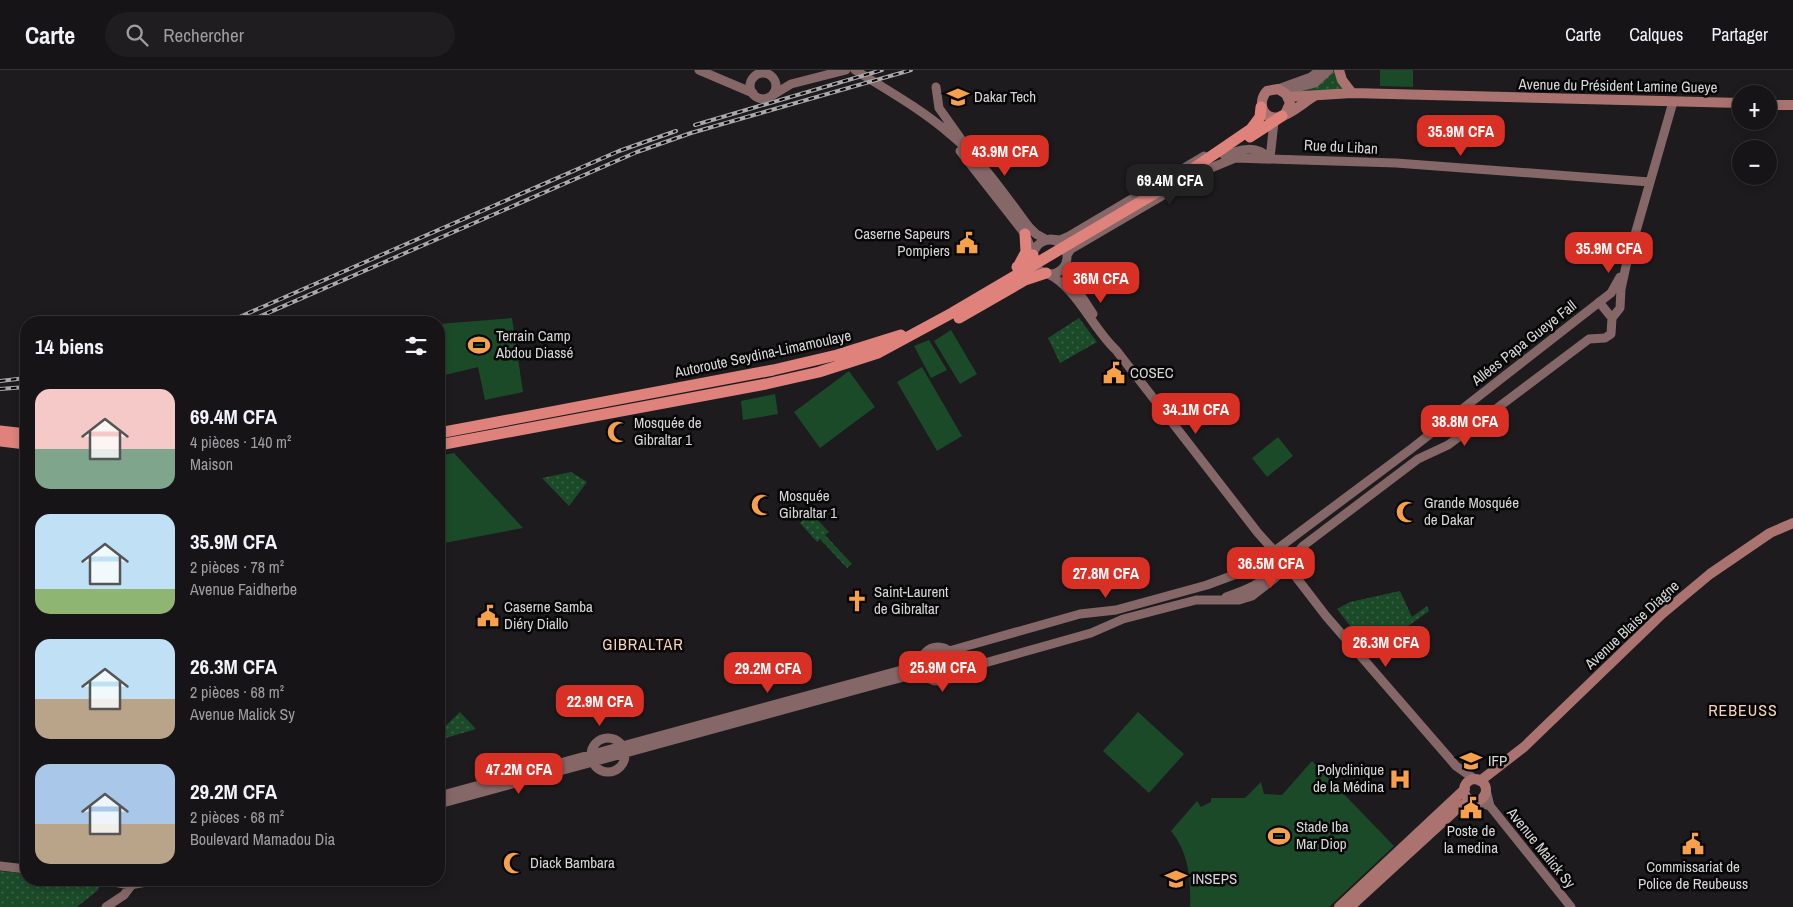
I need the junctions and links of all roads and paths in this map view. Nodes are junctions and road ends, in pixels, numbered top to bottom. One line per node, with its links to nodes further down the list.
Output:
1 (699, 70): 10 (street)
2 (846, 70): 9 (street)
3 (855, 70): 24 (street)
4 (1320, 70): 12 (street)
5 (1329, 70): 17 (street)
6 (1339, 70): 13 (main road)
7 (755, 75): 8 (street); 10 (street); 14 (street)
8 (771, 75): 9 (street); 15 (street)
9 (791, 84): 15 (street)
10 (734, 87): 14 (street)
11 (936, 87): 27 (street)
12 (1278, 89): 17 (main road); 22 (main road)
13 (1352, 93): 16 (main road, Avenue du Président Lamine Gueye); 18 (main road, Avenue du Président Lamine Gueye)
14 (753, 94): 15 (street)
15 (772, 95)
16 (1314, 96): 17 (main road, Avenue du Président Lamine Gueye); 23 (main road, Avenue du Président Lamine Gueye)
17 (1288, 97): 23 (main road)
18 (1673, 102): 19 (main road, Avenue du Président Lamine Gueye); 29 (street)
19 (1732, 104)
20 (1777, 104): 21 (main road)
21 (1793, 105)
22 (1261, 107): 23 (main road); 25 (highway)
23 (1280, 117): 25 (highway); 26 (street)
24 (948, 136): 27 (street); 30 (street)
25 (1225, 148): 28 (highway, Autoroute Seydina-Limamoulaye); 31 (street)
26 (1269, 158): 28 (street); 29 (street, Rue du Liban); 33 (street)
27 (979, 163): 31 (street)
28 (1203, 163): 41 (highway, Autoroute Seydina-Limamoulaye)
29 (1650, 182): 34 (street)
30 (1024, 234): 32 (street); 36 (highway)
31 (1049, 239): 32 (street); 33 (street)
32 (1033, 254): 35 (street); 36 (highway)
33 (1066, 259): 35 (street); 42 (street)
34 (1626, 266): 37 (street); 38 (street)
35 (1047, 274): 41 (highway); 42 (street)
36 (1002, 275): 41 (highway)
37 (1611, 293): 38 (street); 39 (street, Allées Papa Gueye Fall)
38 (1620, 297): 40 (street)
39 (1600, 302): 40 (street); 52 (street, Allées Papa Gueye Fall)
40 (1612, 318): 53 (street)
41 (876, 348): 44 (highway, Autoroute Seydina-Limamoulaye); 48 (highway, Autoroute Seydina-Limamoulaye)
42 (1116, 350): 52 (street)
43 (0, 431): 45 (highway)
44 (445, 432)
45 (20, 433)
46 (0, 441): 47 (highway)
47 (20, 443)
48 (445, 444)
49 (0, 447): 50 (highway)
50 (20, 449)
51 (1793, 523): 60 (main road, Avenue Blaise Diagne)
52 (1272, 552): 53 (street); 54 (street, Allées Papa Gueye Fall)
53 (1281, 567): 54 (street); 59 (street)
54 (953, 660): 55 (street); 56 (street)
55 (921, 661): 56 (street); 57 (street)
56 (925, 675): 57 (street)
57 (623, 749): 58 (street); 58 (street); 58 (street)
58 (591, 758): 62 (street); 64 (street)
59 (1456, 766): 60 (street); 61 (street)
60 (1482, 784): 61 (main road); 63 (main road); 65 (street, Avenue Malick Sy)
61 (1465, 788): 63 (main road); 72 (main road)
62 (445, 794)
63 (1473, 801): 65 (street, Avenue Malick Sy); 73 (main road)
64 (445, 802)
65 (1490, 806): 74 (street, Avenue Malick Sy)
66 (0, 866): 67 (street)
67 (20, 868)
68 (116, 886): 70 (street)
69 (132, 886): 70 (street)
70 (124, 895): 71 (street)
71 (106, 907)
72 (1339, 907)
73 (1350, 907)
74 (1571, 907)

